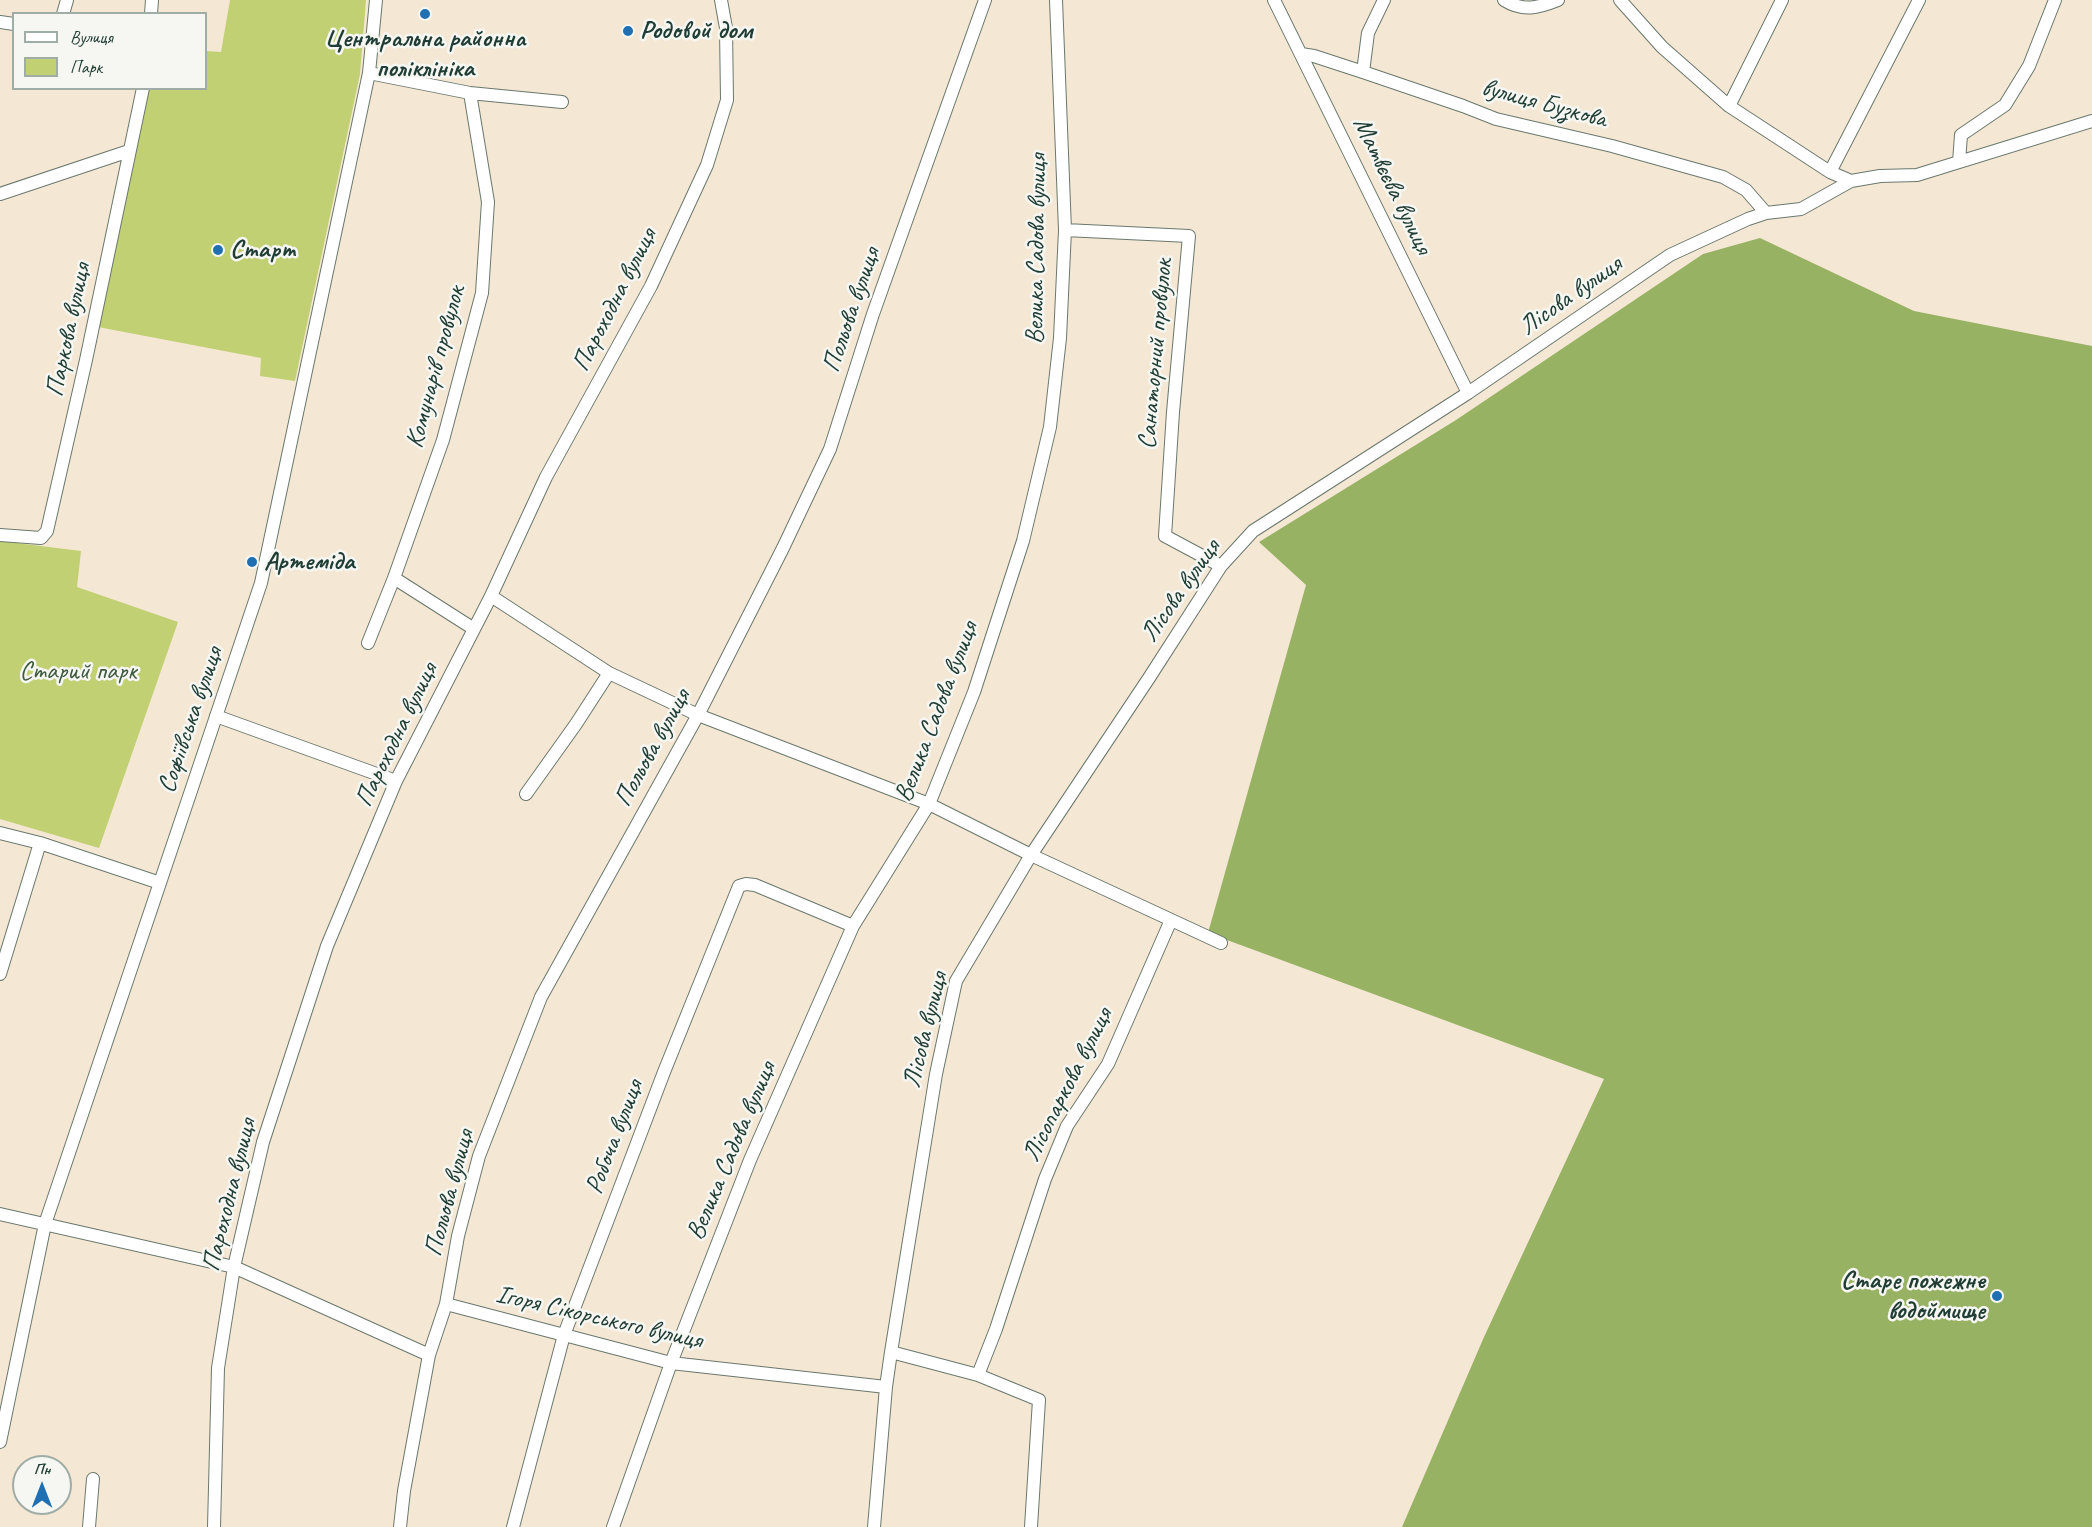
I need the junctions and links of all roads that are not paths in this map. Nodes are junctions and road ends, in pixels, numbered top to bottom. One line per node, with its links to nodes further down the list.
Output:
1 (376, 0): 15 (street, Софіївська вулиця)
2 (722, 0): 32 (street, Пароходна вулиця)
3 (985, 0): 36 (street, Польова вулиця)
4 (1056, 0): 27 (street, Велика Садова вулиця)
5 (1274, 0): 13 (street, Матвєєва вулиця)
6 (1383, 0): 14 (street)
7 (1504, 0): 8 (street)
8 (1558, 0)
9 (1620, 0): 19 (street)
10 (1782, 0): 19 (street)
11 (1919, 0): 23 (street)
12 (2055, 0): 22 (street)
13 (1301, 54): 14 (street, вулиця Бузкова); 28 (street, Матвєєва вулиця)
14 (1363, 72): 26 (street, вулиця Бузкова)
15 (369, 73): 17 (street); 37 (street, Софіївська вулиця)
16 (143, 90): 21 (street, Паркова вулиця)
17 (470, 93): 18 (street); 31 (street, Комунарів провулок)
18 (562, 102)
19 (1729, 106): 23 (street)
20 (2092, 121): 22 (street, Лісова вулиця)
21 (129, 151): 25 (street); 29 (street, Паркова вулиця)
22 (1959, 162): 24 (street, Лісова вулиця)
23 (1830, 172): 24 (street)
24 (1851, 181): 26 (street, Лісова вулиця)
25 (0, 194)
26 (1766, 213): 28 (street, Лісова вулиця)
27 (1065, 230): 30 (street, Санаторний провулок); 40 (street, Велика Садова вулиця)
28 (1468, 393): 30 (street, Лісова вулиця)
29 (0, 535)
30 (1221, 566): 43 (street, Лісова вулиця)
31 (394, 578): 33 (street); 34 (street, Комунарів провулок)
32 (491, 596): 33 (street, Пароходна вулиця); 35 (street)
33 (474, 629): 38 (street, Пароходна вулиця)
34 (368, 643)
35 (609, 673): 36 (street); 39 (street)
36 (698, 715): 40 (street); 52 (street, Польова вулиця)
37 (216, 717): 38 (street); 44 (street, Софіївська вулиця)
38 (396, 781): 51 (street, Пароходна вулиця)
39 (526, 794)
40 (929, 804): 43 (street); 46 (street, Велика Садова вулиця)
41 (0, 833): 42 (street)
42 (40, 843): 44 (street); 48 (street)
43 (1031, 855): 45 (street); 54 (street, Лісова вулиця)
44 (160, 883): 50 (street, Софіївська вулиця)
45 (1171, 920): 47 (street); 57 (street, Лісопаркова вулиця)
46 (853, 926): 53 (street, Робоча вулиця); 56 (street, Велика Садова вулиця)
47 (1221, 943)
48 (0, 974)
49 (0, 1214): 50 (street)
50 (45, 1224): 51 (street); 59 (street, Софіївська вулиця)
51 (234, 1267): 55 (street); 62 (street, Пароходна вулиця)
52 (446, 1304): 53 (street, Ігоря Сікорського вулиця); 55 (street, Польова вулиця)
53 (564, 1335): 56 (street, Ігоря Сікорського вулиця); 64 (street, Робоча вулиця)
54 (891, 1353): 57 (street); 58 (street, Лісова вулиця)
55 (429, 1355): 63 (street, Польова вулиця)
56 (671, 1363): 58 (street, Ігоря Сікорського вулиця); 65 (street, Велика Садова вулиця)
57 (978, 1376): 67 (street)
58 (886, 1387): 66 (street, Лісова вулиця)
59 (0, 1442)
60 (93, 1479): 61 (street)
61 (89, 1527)
62 (214, 1527)
63 (400, 1527)
64 (513, 1527)
65 (613, 1527)
66 (874, 1527)
67 (1031, 1527)

